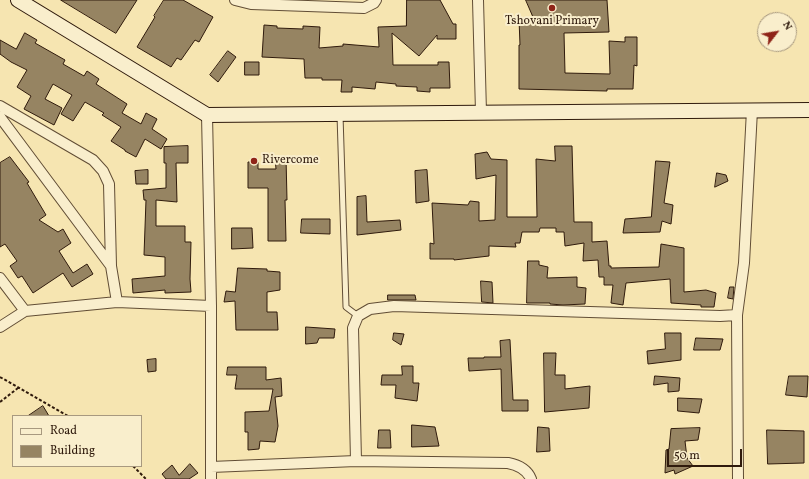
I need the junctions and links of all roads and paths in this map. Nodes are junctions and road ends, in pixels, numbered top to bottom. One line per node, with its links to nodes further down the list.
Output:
1 (18, 0): 10 (street)
2 (235, 0): 3 (street)
3 (376, 0)
4 (478, 0): 8 (street)
5 (0, 106): 12 (street)
6 (752, 110): 7 (street); 8 (street); 17 (street)
7 (809, 110)
8 (481, 112): 9 (street)
9 (340, 114): 10 (street); 18 (lane)
10 (206, 115): 15 (street)
11 (0, 117): 12 (street)
12 (111, 266): 14 (street)
13 (0, 278): 16 (street)
14 (118, 302): 15 (street); 16 (street)
15 (211, 306): 26 (street)
16 (25, 311): 19 (street)
17 (737, 315): 18 (street); 30 (street)
18 (358, 316): 24 (street)
19 (0, 327)
20 (0, 377): 21 (path)
21 (18, 388): 22 (path); 23 (path)
22 (0, 402)
23 (66, 415)
24 (356, 461): 26 (street); 29 (street)
25 (134, 467): 27 (path)
26 (211, 467): 28 (street)
27 (146, 479)
28 (211, 479)
29 (531, 479)
30 (738, 479)

